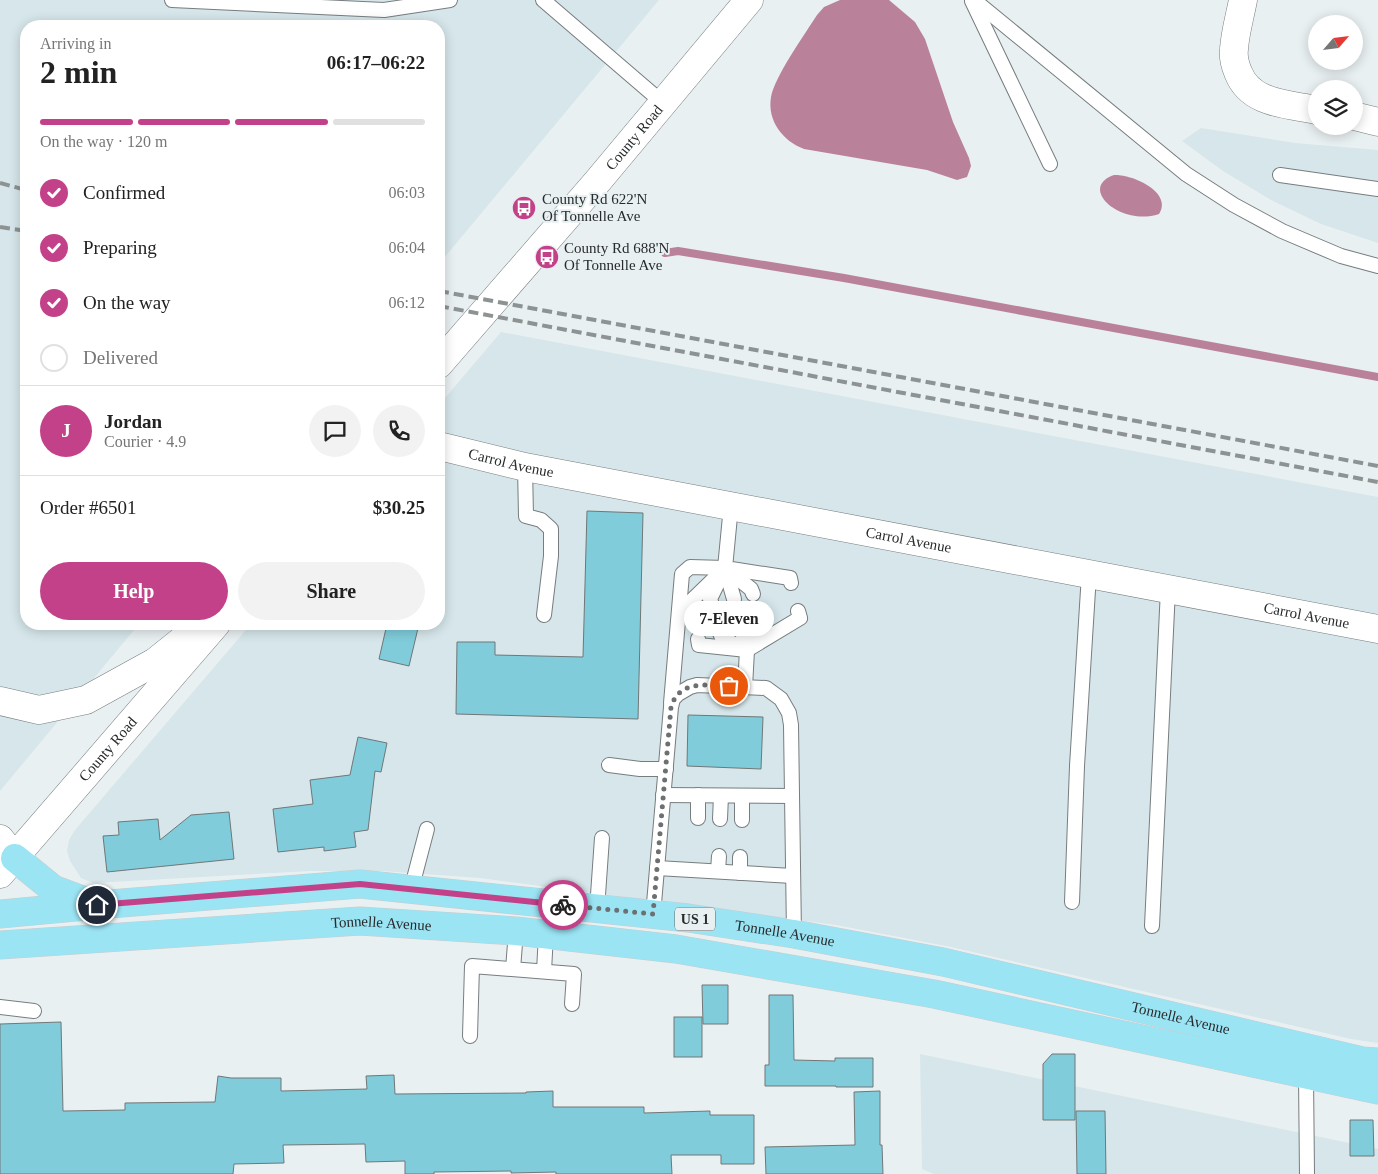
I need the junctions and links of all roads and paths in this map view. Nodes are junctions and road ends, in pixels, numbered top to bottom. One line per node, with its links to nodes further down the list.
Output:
1 (172, 0): 2 (lane)
2 (450, 0)
3 (543, 0): 7 (lane)
4 (749, 0): 7 (street, County Road)
5 (973, 0): 9 (lane); 12 (lane)
6 (1242, 0): 8 (street)
7 (663, 103): 13 (street, County Road)
8 (1308, 109)
9 (1050, 164)
10 (1280, 175): 11 (lane)
11 (1378, 189)
12 (1378, 266)
13 (445, 357)
14 (445, 447): 15 (street, Carrol Avenue)
15 (525, 466): 16 (street, Carrol Avenue); 27 (lane)
16 (731, 506): 17 (lane); 18 (street, Carrol Avenue)
17 (726, 568): 19 (lane); 20 (lane); 22 (lane); 23 (lane); 24 (lane); 25 (lane); 39 (lane)
18 (1089, 574): 21 (street, Carrol Avenue); 60 (lane)
19 (791, 583)
20 (775, 589)
21 (1168, 590): 31 (street, Carrol Avenue); 65 (lane)
22 (753, 594)
23 (734, 599)
24 (712, 606)
25 (690, 611)
26 (798, 611): 36 (lane)
27 (544, 615)
28 (782, 616): 36 (lane)
29 (760, 622): 36 (lane)
30 (741, 628): 36 (lane)
31 (1378, 629)
32 (195, 630): 38 (street)
33 (211, 630): 53 (street, County Road)
34 (720, 633): 36 (lane)
35 (698, 639): 36 (lane)
36 (747, 650): 37 (lane)
37 (745, 687): 39 (lane); 46 (lane)
38 (0, 701)
39 (671, 707): 41 (lane)
40 (609, 765): 41 (lane)
41 (666, 769): 42 (lane)
42 (663, 795): 43 (lane); 55 (lane)
43 (698, 795): 44 (lane); 47 (lane)
44 (721, 796): 45 (lane); 48 (lane)
45 (742, 796): 46 (lane); 49 (lane)
46 (792, 796): 58 (lane)
47 (698, 818)
48 (720, 818)
49 (742, 820)
50 (427, 829): 59 (lane)
51 (602, 838): 62 (lane)
52 (719, 856): 56 (lane)
53 (5, 857): 61 (highway)
54 (740, 857): 57 (lane)
55 (657, 868): 56 (lane); 64 (lane)
56 (718, 871): 57 (lane)
57 (740, 872): 58 (lane)
58 (793, 876): 68 (lane)
59 (411, 890): 61 (highway, Tonnelle Avenue / US 1); 62 (highway, Tonnelle Avenue / US 1)
60 (1072, 902)
61 (97, 905): 63 (highway, Tonnelle Avenue / US 1)
62 (597, 909): 64 (highway, Tonnelle Avenue / US 1)
63 (0, 914)
64 (653, 914): 68 (highway, Tonnelle Avenue / US 1)
65 (1152, 926)
66 (516, 931): 67 (highway, Tonnelle Avenue / US 1); 69 (highway, Tonnelle Avenue / US 1); 70 (lane)
67 (546, 934): 71 (lane); 77 (highway, Tonnelle Avenue / US 1)
68 (794, 934): 76 (highway, Tonnelle Avenue / US 1)
69 (0, 946)
70 (513, 969): 71 (lane); 75 (lane)
71 (544, 971): 72 (lane)
72 (572, 1004)
73 (0, 1007): 74 (lane)
74 (34, 1011)
75 (470, 1036)
76 (1378, 1062)
77 (1306, 1076): 78 (highway, Tonnelle Avenue / US 1); 79 (lane)
78 (1378, 1090)
79 (1307, 1174)

